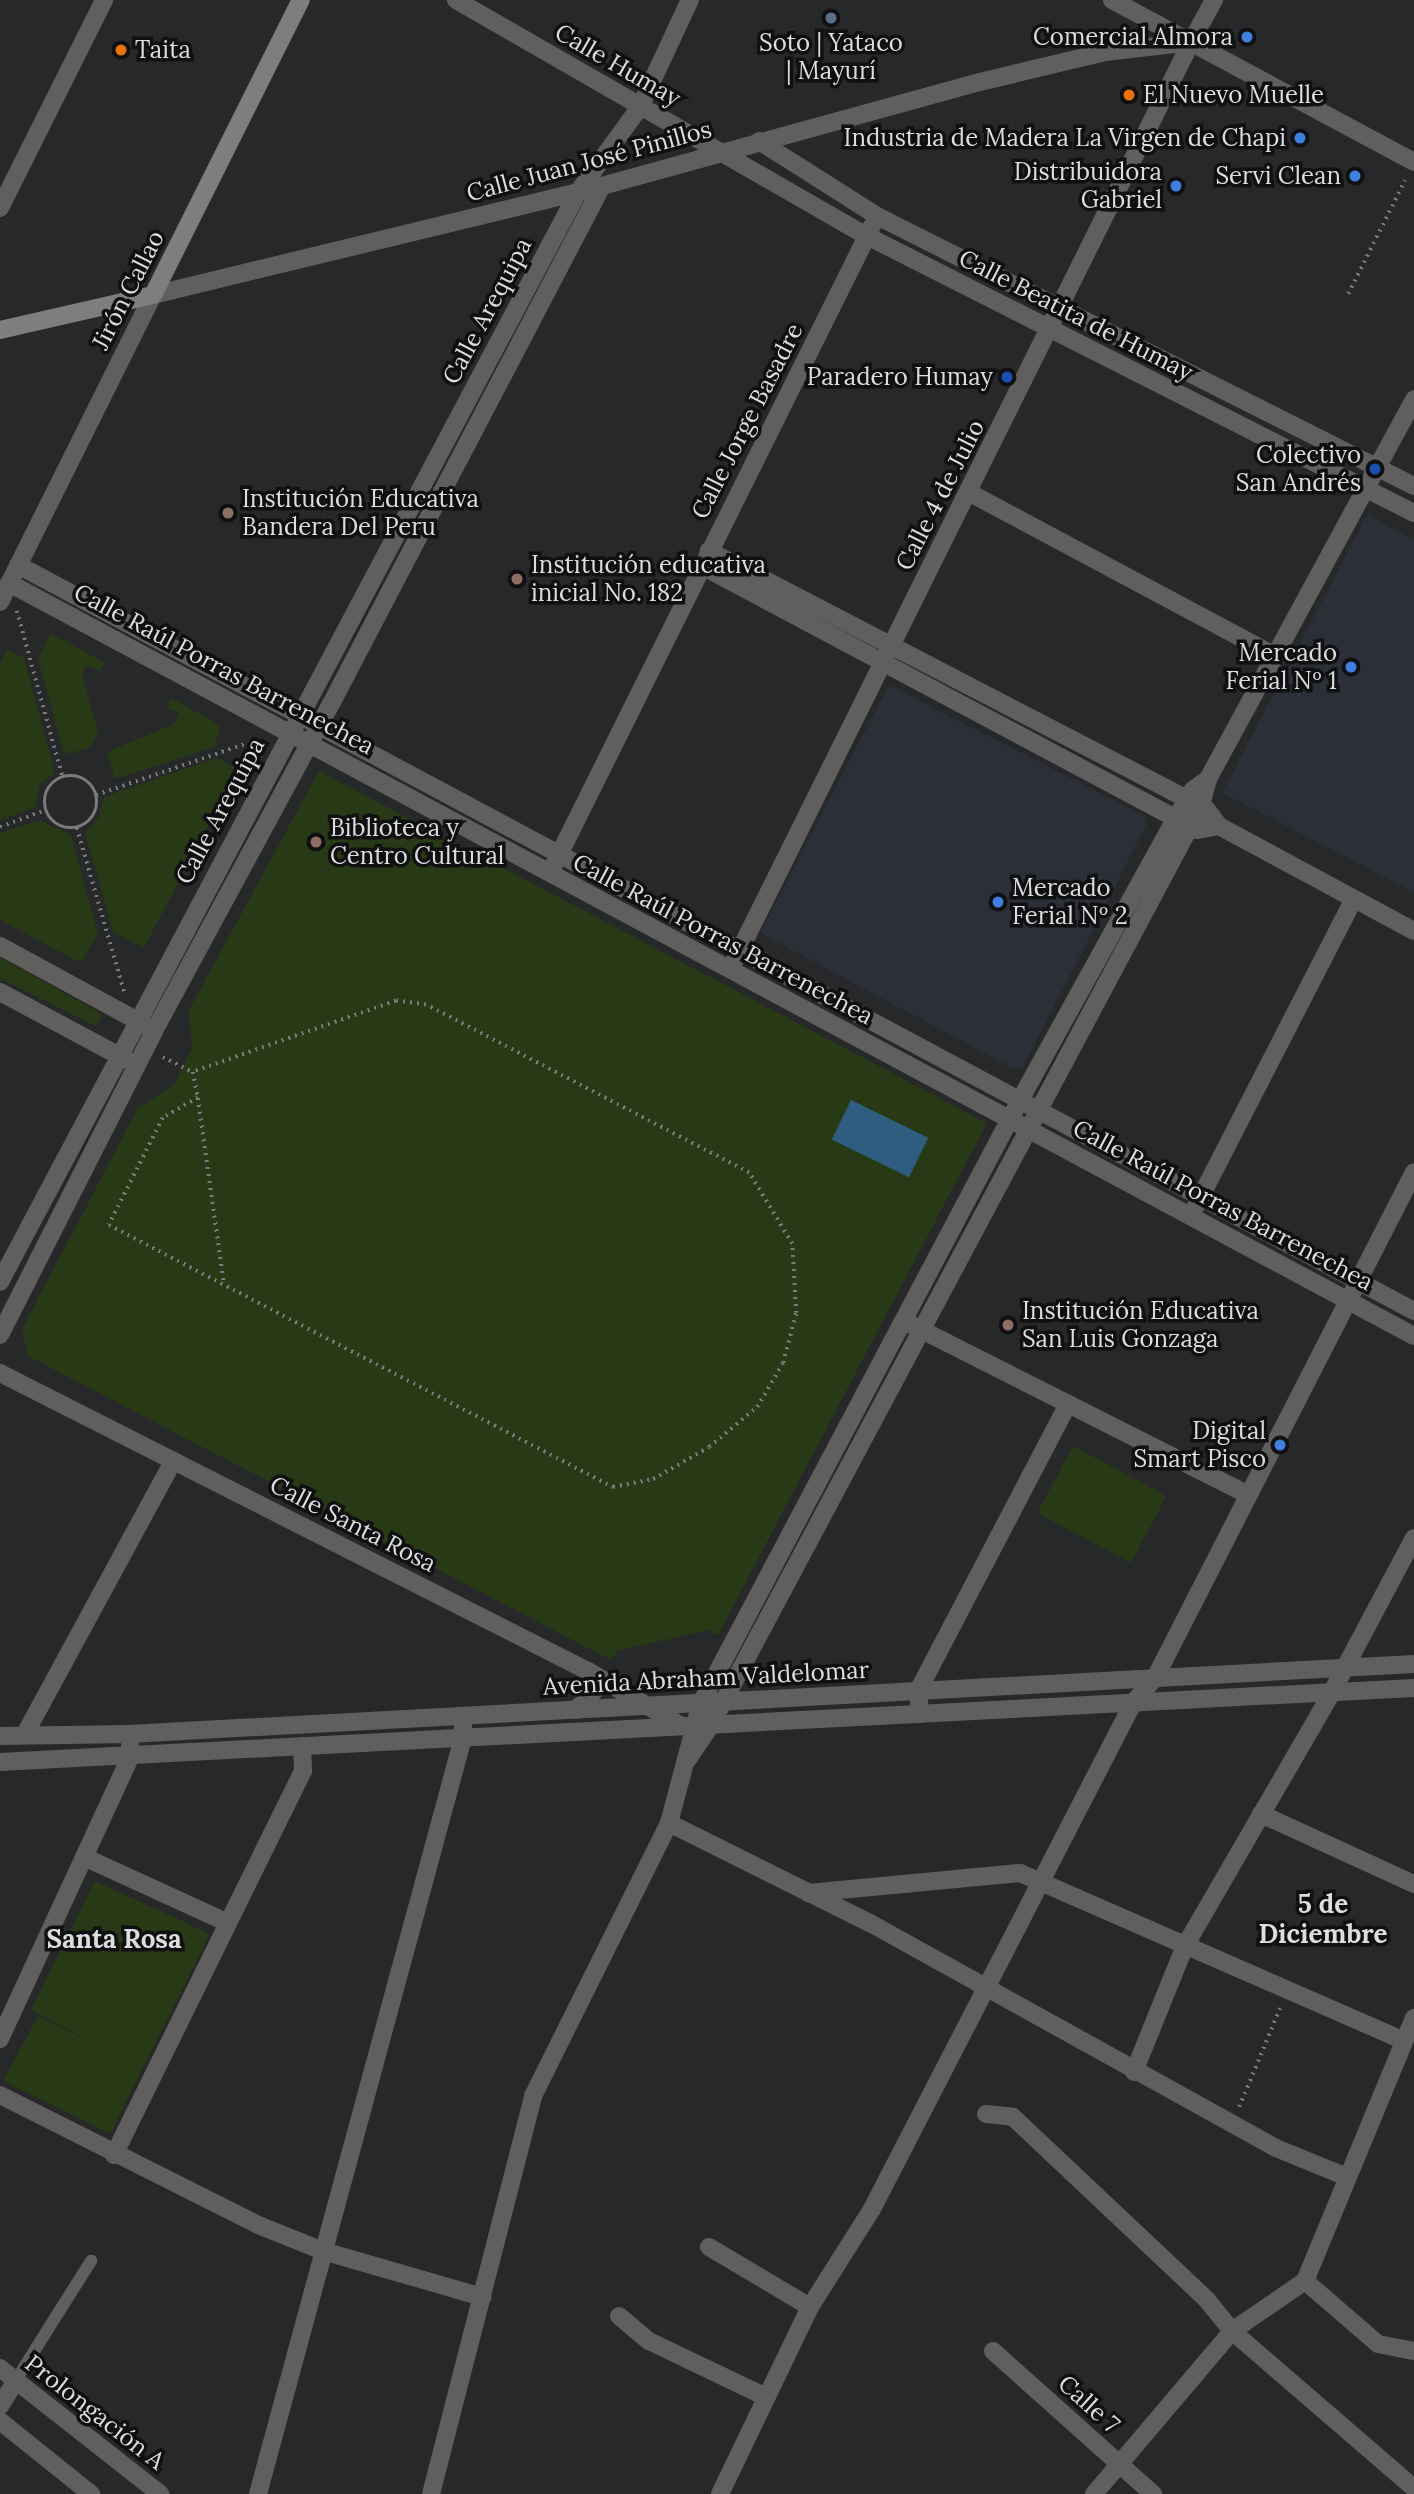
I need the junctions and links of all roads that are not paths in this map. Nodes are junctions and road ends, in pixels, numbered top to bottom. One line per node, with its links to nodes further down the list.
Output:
1 (104, 0): 14 (street)
2 (301, 0): 17 (main road, Jirón Callao)
3 (456, 0): 8 (street, Calle Humay)
4 (690, 0): 8 (street, Calle Arequipa)
5 (1112, 0): 7 (street)
6 (1214, 0): 7 (street, Calle 4 de Julio)
7 (1191, 41): 9 (street, Calle Juan José Pinillos); 11 (street); 18 (street, Calle 4 de Julio)
8 (640, 107): 10 (street, Calle Humay); 13 (street, Calle Arequipa)
9 (759, 141): 10 (street, Calle Juan José Pinillos); 15 (street, Calle Beatita de Humay)
10 (720, 151): 12 (street, Calle Juan José Pinillos); 16 (street, Calle Beatita de Humay)
11 (1411, 168)
12 (602, 186): 13 (street, Calle Juan José Pinillos); 34 (street, Calle Arequipa)
13 (578, 192): 17 (street, Calle Juan José Pinillos); 33 (street, Calle Arequipa)
14 (0, 208)
15 (877, 216): 16 (street, Calle Jorge Basadre); 18 (street, Calle Beatita de Humay)
16 (867, 236): 20 (street, Calle Beatita de Humay); 27 (street, Calle Jorge Basadre)
17 (153, 295): 19 (main road, Calle Juan José Pinillos); 28 (street, Jirón Callao)
18 (1060, 310): 20 (street, Calle 4 de Julio); 22 (street, Calle Beatita de Humay)
19 (0, 330)
20 (1050, 331): 24 (street, Calle Beatita de Humay); 25 (street, Calle 4 de Julio)
21 (1414, 398): 22 (street)
22 (1378, 467): 23 (street, Calle Beatita de Humay); 24 (street)
23 (1414, 486)
24 (1367, 488): 26 (street, Calle Beatita de Humay); 32 (street)
25 (970, 493): 31 (street, Calle 4 de Julio); 32 (street)
26 (1414, 513)
27 (706, 558): 31 (street); 40 (street, Calle Jorge Basadre)
28 (18, 565): 29 (street, Jirón Callao); 33 (street, Calle Raúl Porras Barrenechea)
29 (9, 583): 30 (street, Jirón Callao); 35 (street, Calle Raúl Porras Barrenechea)
30 (8, 605)
31 (886, 654): 37 (street); 38 (street); 45 (street, Calle 4 de Julio)
32 (1277, 657): 37 (street)
33 (300, 714): 34 (street, Calle Raúl Porras Barrenechea); 35 (street, Calle Arequipa)
34 (320, 724): 36 (street, Calle Arequipa); 40 (street, Calle Raúl Porras Barrenechea)
35 (291, 731): 36 (street, Calle Raúl Porras Barrenechea); 48 (street, Calle Arequipa)
36 (311, 742): 41 (street, Calle Raúl Porras Barrenechea); 49 (street, Calle Arequipa)
37 (1194, 803): 38 (street); 39 (street)
38 (1183, 822): 39 (street); 52 (street); 53 (street)
39 (1219, 827): 42 (street)
40 (558, 857): 41 (street, Calle Jorge Basadre); 45 (street, Calle Raúl Porras Barrenechea)
41 (549, 874): 46 (street, Calle Raúl Porras Barrenechea)
42 (1353, 900): 43 (street); 57 (street)
43 (1414, 931)
44 (0, 946): 48 (street)
45 (739, 952): 46 (street, Calle 4 de Julio); 52 (street, Calle Raúl Porras Barrenechea)
46 (731, 969): 54 (street, Calle Raúl Porras Barrenechea)
47 (0, 992): 50 (street)
48 (136, 1020): 49 (street); 50 (street, Calle Arequipa)
49 (154, 1031): 51 (street, Calle Arequipa)
50 (118, 1055): 51 (street); 60 (street, Calle Arequipa)
51 (141, 1057): 65 (street, Calle Arequipa)
52 (1019, 1102): 53 (street, Calle Raúl Porras Barrenechea); 54 (street)
53 (1036, 1112): 55 (street); 57 (street, Calle Raúl Porras Barrenechea)
54 (1009, 1120): 55 (street, Calle Raúl Porras Barrenechea); 63 (street)
55 (1026, 1129): 58 (street, Calle Raúl Porras Barrenechea); 64 (street)
56 (1414, 1172): 59 (street)
57 (1200, 1197): 58 (street); 59 (street, Calle Raúl Porras Barrenechea)
58 (1192, 1214): 61 (street, Calle Raúl Porras Barrenechea)
59 (1358, 1281): 61 (street); 62 (street, Calle Raúl Porras Barrenechea)
60 (0, 1282)
61 (1349, 1298): 66 (street, Calle Raúl Porras Barrenechea); 70 (street)
62 (1414, 1311)
63 (903, 1321): 64 (street); 80 (street)
64 (920, 1329): 68 (street); 79 (street)
65 (0, 1335)
66 (1414, 1336)
67 (0, 1373): 69 (street, Calle Santa Rosa)
68 (1068, 1404): 70 (street); 77 (street)
69 (173, 1461): 74 (street, Calle Santa Rosa); 87 (street)
70 (1248, 1495): 75 (street)
71 (1414, 1538): 73 (street)
72 (1414, 1664): 73 (street, Avenida Abraham Valdelomar)
73 (1345, 1667): 75 (street, Avenida Abraham Valdelomar); 78 (street)
74 (588, 1671): 82 (street, Calle Santa Rosa); 83 (street)
75 (1155, 1678): 77 (street, Avenida Abraham Valdelomar); 81 (street)
76 (1414, 1688): 78 (street, Avenida Abraham Valdelomar)
77 (918, 1691): 79 (street, Avenida Abraham Valdelomar); 84 (street)
78 (1332, 1692): 81 (street, Avenida Abraham Valdelomar); 94 (street)
79 (722, 1702): 80 (street, Avenida Abraham Valdelomar); 86 (street)
80 (701, 1703): 82 (street, Avenida Abraham Valdelomar); 86 (street)
81 (1133, 1703): 84 (street, Avenida Abraham Valdelomar); 97 (street)
82 (646, 1704): 83 (street, Avenida Abraham Valdelomar); 86 (street, Calle Santa Rosa)
83 (576, 1710): 85 (street, Avenida Abraham Valdelomar)
84 (920, 1714): 86 (street, Avenida Abraham Valdelomar)
85 (463, 1716): 88 (street, Avenida Abraham Valdelomar); 90 (street)
86 (695, 1725): 90 (street, Avenida Abraham Valdelomar); 95 (street)
87 (24, 1734): 88 (street, Avenida Abraham Valdelomar); 89 (street, Avenida Abraham Valdelomar)
88 (129, 1734): 92 (street)
89 (0, 1735)
90 (463, 1738): 91 (street, Avenida Abraham Valdelomar); 112 (street)
91 (302, 1746): 92 (street, Avenida Abraham Valdelomar); 100 (street)
92 (131, 1755): 93 (street, Avenida Abraham Valdelomar); 96 (street)
93 (0, 1762)
94 (1261, 1814): 98 (street); 101 (street)
95 (669, 1823): 99 (street); 115 (street)
96 (84, 1857): 100 (street); 104 (street)
97 (1044, 1882): 99 (street); 101 (street); 102 (street)
98 (1414, 1884)
99 (808, 1893): 102 (street)
100 (228, 1923): 109 (street)
101 (1185, 1946): 105 (street); 106 (street)
102 (989, 1988): 106 (street); 116 (street)
103 (1414, 2018): 105 (street)
104 (0, 2039)
105 (1404, 2041): 110 (street)
106 (1134, 2072): 110 (street)
107 (0, 2095): 109 (street)
108 (986, 2114): 118 (street)
109 (114, 2155): 112 (street)
110 (1346, 2177): 114 (street)
111 (709, 2247): 116 (street)
112 (323, 2251): 115 (street); 130 (street)
113 (91, 2261): 122 (lane)
114 (1305, 2281): 118 (street); 120 (street)
115 (482, 2297): 131 (street)
116 (810, 2307): 123 (street)
117 (618, 2316): 123 (street)
118 (1232, 2331): 126 (street); 127 (street)
119 (993, 2351): 126 (street, Calle 7)
120 (1414, 2351)
121 (0, 2368): 122 (street, Prolongación A)
122 (16, 2380): 124 (street); 129 (street, Prolongación A)
123 (764, 2396): 132 (street)
124 (0, 2406)
125 (0, 2421): 128 (street)
126 (1119, 2464): 133 (street); 134 (street, Calle 7)
127 (1414, 2488)
128 (91, 2494)
129 (160, 2494)
130 (258, 2494)
131 (430, 2494)
132 (720, 2494)
133 (1094, 2494)
134 (1153, 2494)

